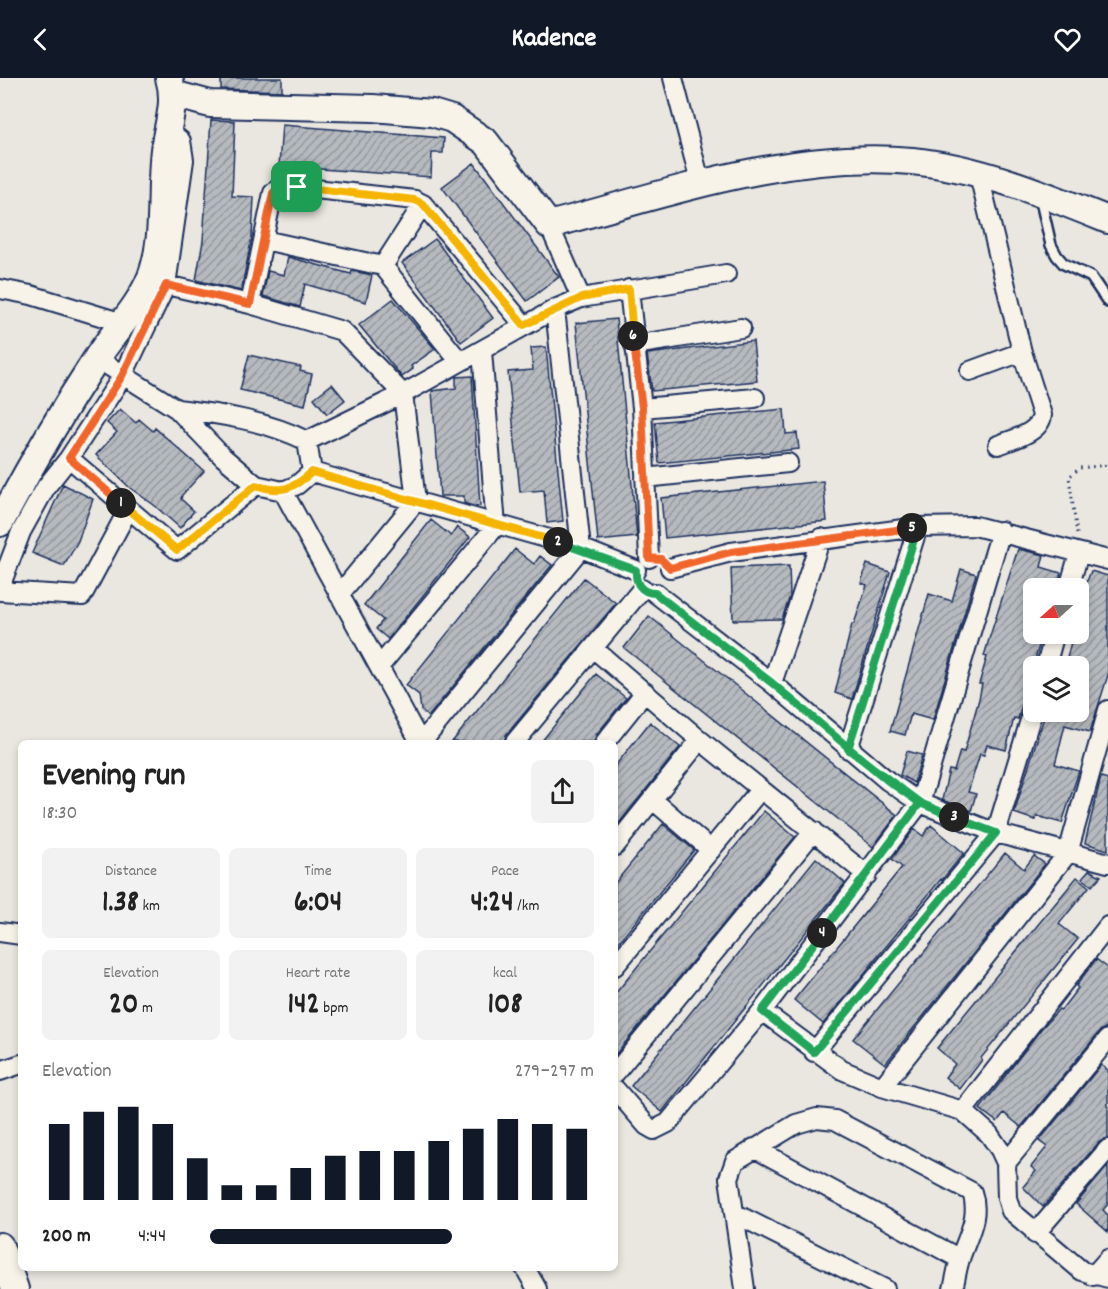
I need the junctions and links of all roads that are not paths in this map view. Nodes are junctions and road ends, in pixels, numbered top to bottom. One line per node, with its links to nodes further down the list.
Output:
1 (673, 78): 5 (street)
2 (171, 86): 3 (street); 9 (street)
3 (169, 131): 13 (street); 20 (street)
4 (979, 175): 5 (street); 6 (street); 25 (street)
5 (701, 185): 9 (street)
6 (1039, 194): 8 (street); 17 (lane)
7 (423, 204): 10 (street); 11 (street); 21 (street)
8 (1108, 220)
9 (549, 225): 16 (street)
10 (264, 240): 11 (street); 18 (street)
11 (383, 266): 27 (street)
12 (726, 274): 15 (street)
13 (166, 285): 18 (street); 29 (street)
14 (0, 289): 20 (street)
15 (629, 289): 16 (street); 23 (street)
16 (581, 298): 19 (street)
17 (1108, 302)
18 (250, 304): 30 (street)
19 (555, 309): 21 (street); 50 (street)
20 (123, 323): 26 (street)
21 (524, 325): 24 (street)
22 (741, 328): 23 (street)
23 (634, 345): 32 (street)
24 (482, 351): 27 (street); 46 (street)
25 (1022, 352): 28 (street); 35 (street)
26 (96, 358): 29 (street); 42 (street)
27 (460, 362): 30 (street)
28 (970, 371)
29 (122, 376): 33 (street); 36 (street)
30 (403, 394): 34 (street); 43 (street)
31 (755, 398): 32 (street)
32 (642, 408): 39 (street)
33 (177, 409): 34 (street); 40 (street)
34 (308, 441): 38 (street)
35 (998, 445)
36 (69, 458): 44 (street); 56 (street)
37 (788, 463): 39 (street)
38 (312, 472): 41 (street); 43 (street)
39 (645, 478): 53 (street)
40 (256, 485): 41 (street); 44 (street)
41 (283, 491): 58 (street)
42 (6, 497): 45 (street)
43 (416, 501): 46 (street); 58 (street)
44 (128, 510): 56 (street)
45 (0, 523)
46 (496, 526): 50 (street); 60 (street)
47 (918, 527): 48 (street); 49 (street); 70 (street)
48 (1001, 531): 51 (street); 73 (street)
49 (821, 538): 54 (street); 61 (street)
50 (581, 548): 53 (street); 66 (street)
51 (1079, 553): 52 (street); 55 (street)
52 (1108, 560)
53 (643, 564): 54 (street); 57 (street)
54 (670, 568): 57 (street)
55 (1072, 578)
56 (0, 589)
57 (649, 591): 59 (street); 61 (street)
58 (339, 595): 60 (street)
59 (594, 649): 62 (street); 67 (street)
60 (379, 667): 65 (street)
61 (772, 683): 70 (street)
62 (645, 692): 68 (street); 69 (street)
63 (1108, 710): 78 (street)
64 (1029, 722): 75 (street)
65 (420, 740)
66 (423, 740)
67 (517, 740)
68 (607, 740)
69 (700, 740): 71 (street); 72 (street)
70 (848, 749): 73 (street)
71 (760, 790): 74 (street); 77 (street)
72 (653, 800): 76 (street); 77 (street)
73 (920, 803): 75 (street); 80 (street)
74 (814, 831): 80 (street); 89 (street)
75 (996, 833): 78 (street); 87 (street)
76 (618, 842)
77 (711, 850): 84 (street)
78 (1068, 853): 79 (street); 91 (street)
79 (1108, 863)
80 (867, 875): 85 (street)
81 (0, 932): 82 (street)
82 (18, 935)
83 (1106, 935): 93 (street)
84 (618, 962)
85 (762, 1011): 87 (street); 92 (street)
86 (1108, 1040): 96 (street)
87 (814, 1052): 91 (street)
88 (18, 1065): 90 (street)
89 (618, 1069)
90 (0, 1071)
91 (882, 1087): 93 (street)
92 (618, 1093)
93 (963, 1111): 96 (street)
94 (754, 1148): 97 (street); 100 (street); 100 (street)
95 (1108, 1149): 98 (street)
96 (1006, 1163): 98 (street)
97 (734, 1213): 106 (street); 107 (street)
98 (1035, 1234): 103 (street)
99 (0, 1246): 104 (street)
100 (960, 1259): 108 (street)
101 (1108, 1259): 103 (street)
102 (527, 1271): 105 (street)
103 (1101, 1277)
104 (15, 1289)
105 (537, 1289)
106 (745, 1289)
107 (885, 1289)
108 (953, 1289)

